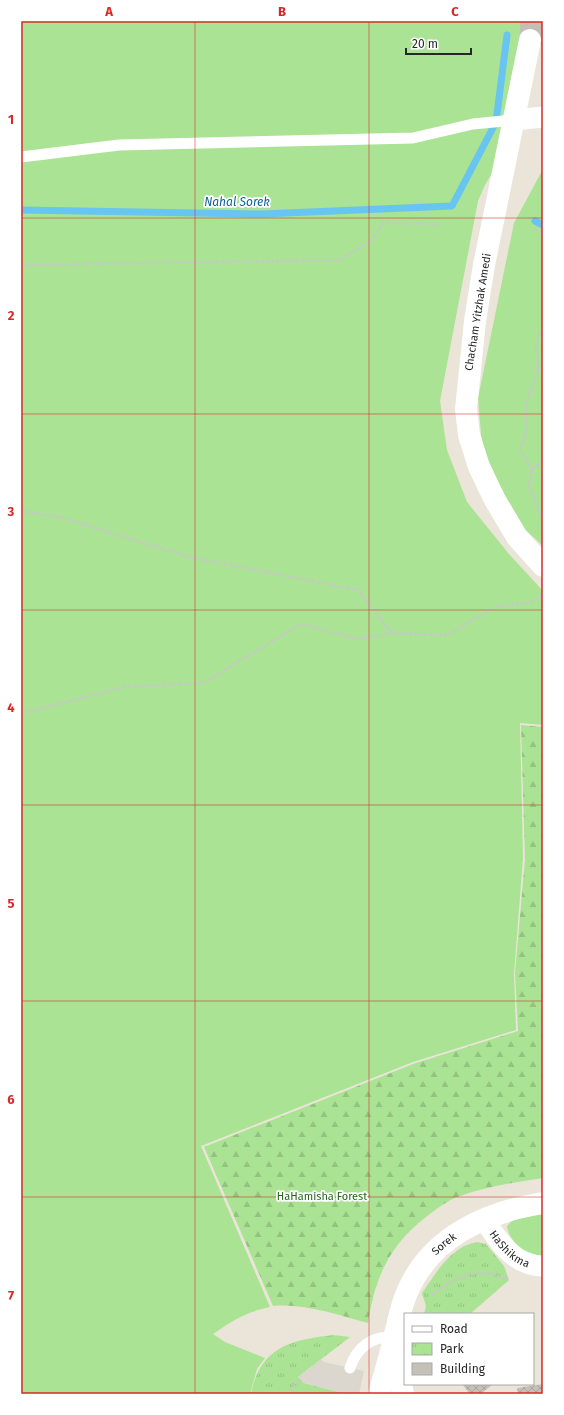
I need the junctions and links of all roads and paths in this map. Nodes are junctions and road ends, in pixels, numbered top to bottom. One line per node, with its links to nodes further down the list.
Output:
1 (530, 40): 3 (main road, Chacham Yitzhak Amedi)
2 (543, 117): 3 (street)
3 (514, 120): 4 (lane); 14 (main road, Chacham Yitzhak Amedi)
4 (21, 156)
5 (439, 224): 8 (path)
6 (535, 229): 7 (path)
7 (543, 233)
8 (21, 264)
9 (543, 329): 11 (path)
10 (543, 461): 11 (path)
11 (532, 469): 13 (path)
12 (21, 511): 16 (path)
13 (543, 521)
14 (543, 566)
15 (543, 594): 16 (path)
16 (392, 633): 17 (path)
17 (21, 712)
18 (543, 1203): 19 (main road, Sorek)
19 (484, 1219): 20 (street, HaShikma); 23 (main road, Sorek)
20 (522, 1262): 21 (street, HaShikma); 22 (path)
21 (543, 1266)
22 (428, 1298)
23 (394, 1338): 24 (lane); 27 (main road, Sorek); 28 (main road, Sorek)
24 (350, 1368)
25 (301, 1380): 26 (path)
26 (286, 1394)
27 (379, 1394)
28 (403, 1394)

